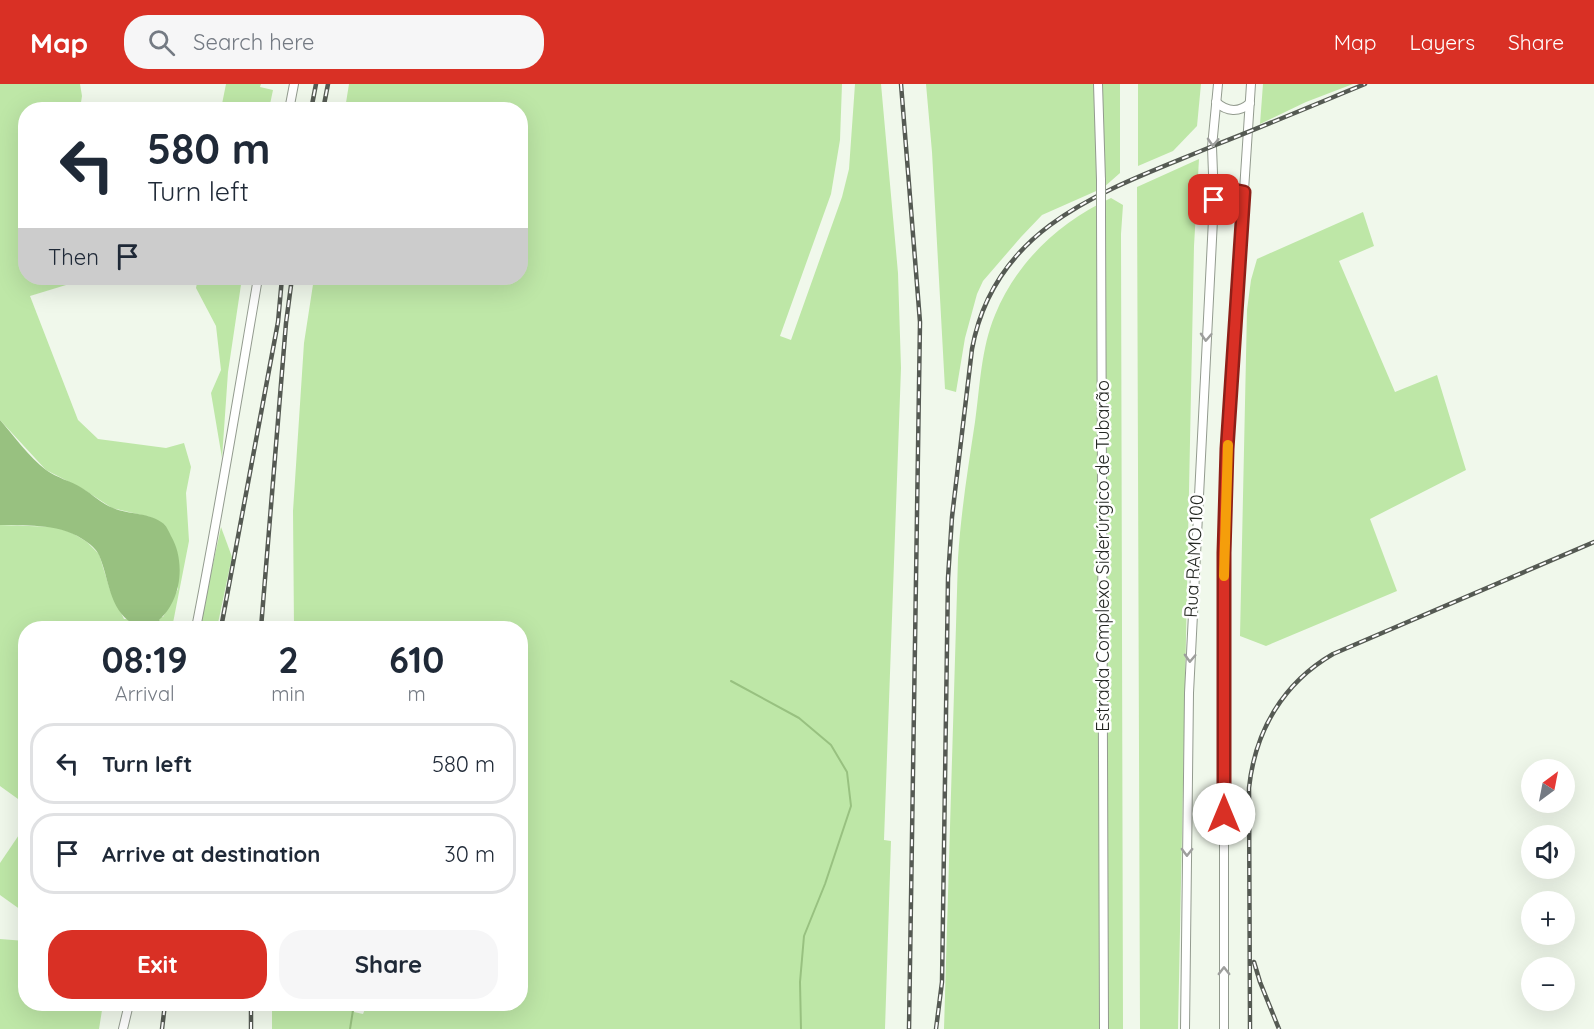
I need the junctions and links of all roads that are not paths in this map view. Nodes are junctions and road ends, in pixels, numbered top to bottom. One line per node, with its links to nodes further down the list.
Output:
1 (294, 84): 5 (street)
2 (1098, 84): 14 (street, Estrada Complexo Siderúrgico de Tubarão, bridge)
3 (1218, 84): 6 (street, Rua RAMO 100)
4 (1251, 84): 7 (street, Rua RAMO 100)
5 (291, 102)
6 (1216, 102): 7 (street); 9 (street, Rua RAMO 100, one-way to 9)
7 (1250, 103): 8 (street, Rua RAMO 100)
8 (1244, 192): 9 (street); 16 (street, Rua RAMO 100, one-way to 8)
9 (1214, 200): 15 (street, Rua RAMO 100, one-way to 15)
10 (257, 285): 11 (street)
11 (197, 621)
12 (127, 1011): 13 (street)
13 (123, 1029)
14 (1104, 1029)
15 (1185, 1029)
16 (1224, 1029)

